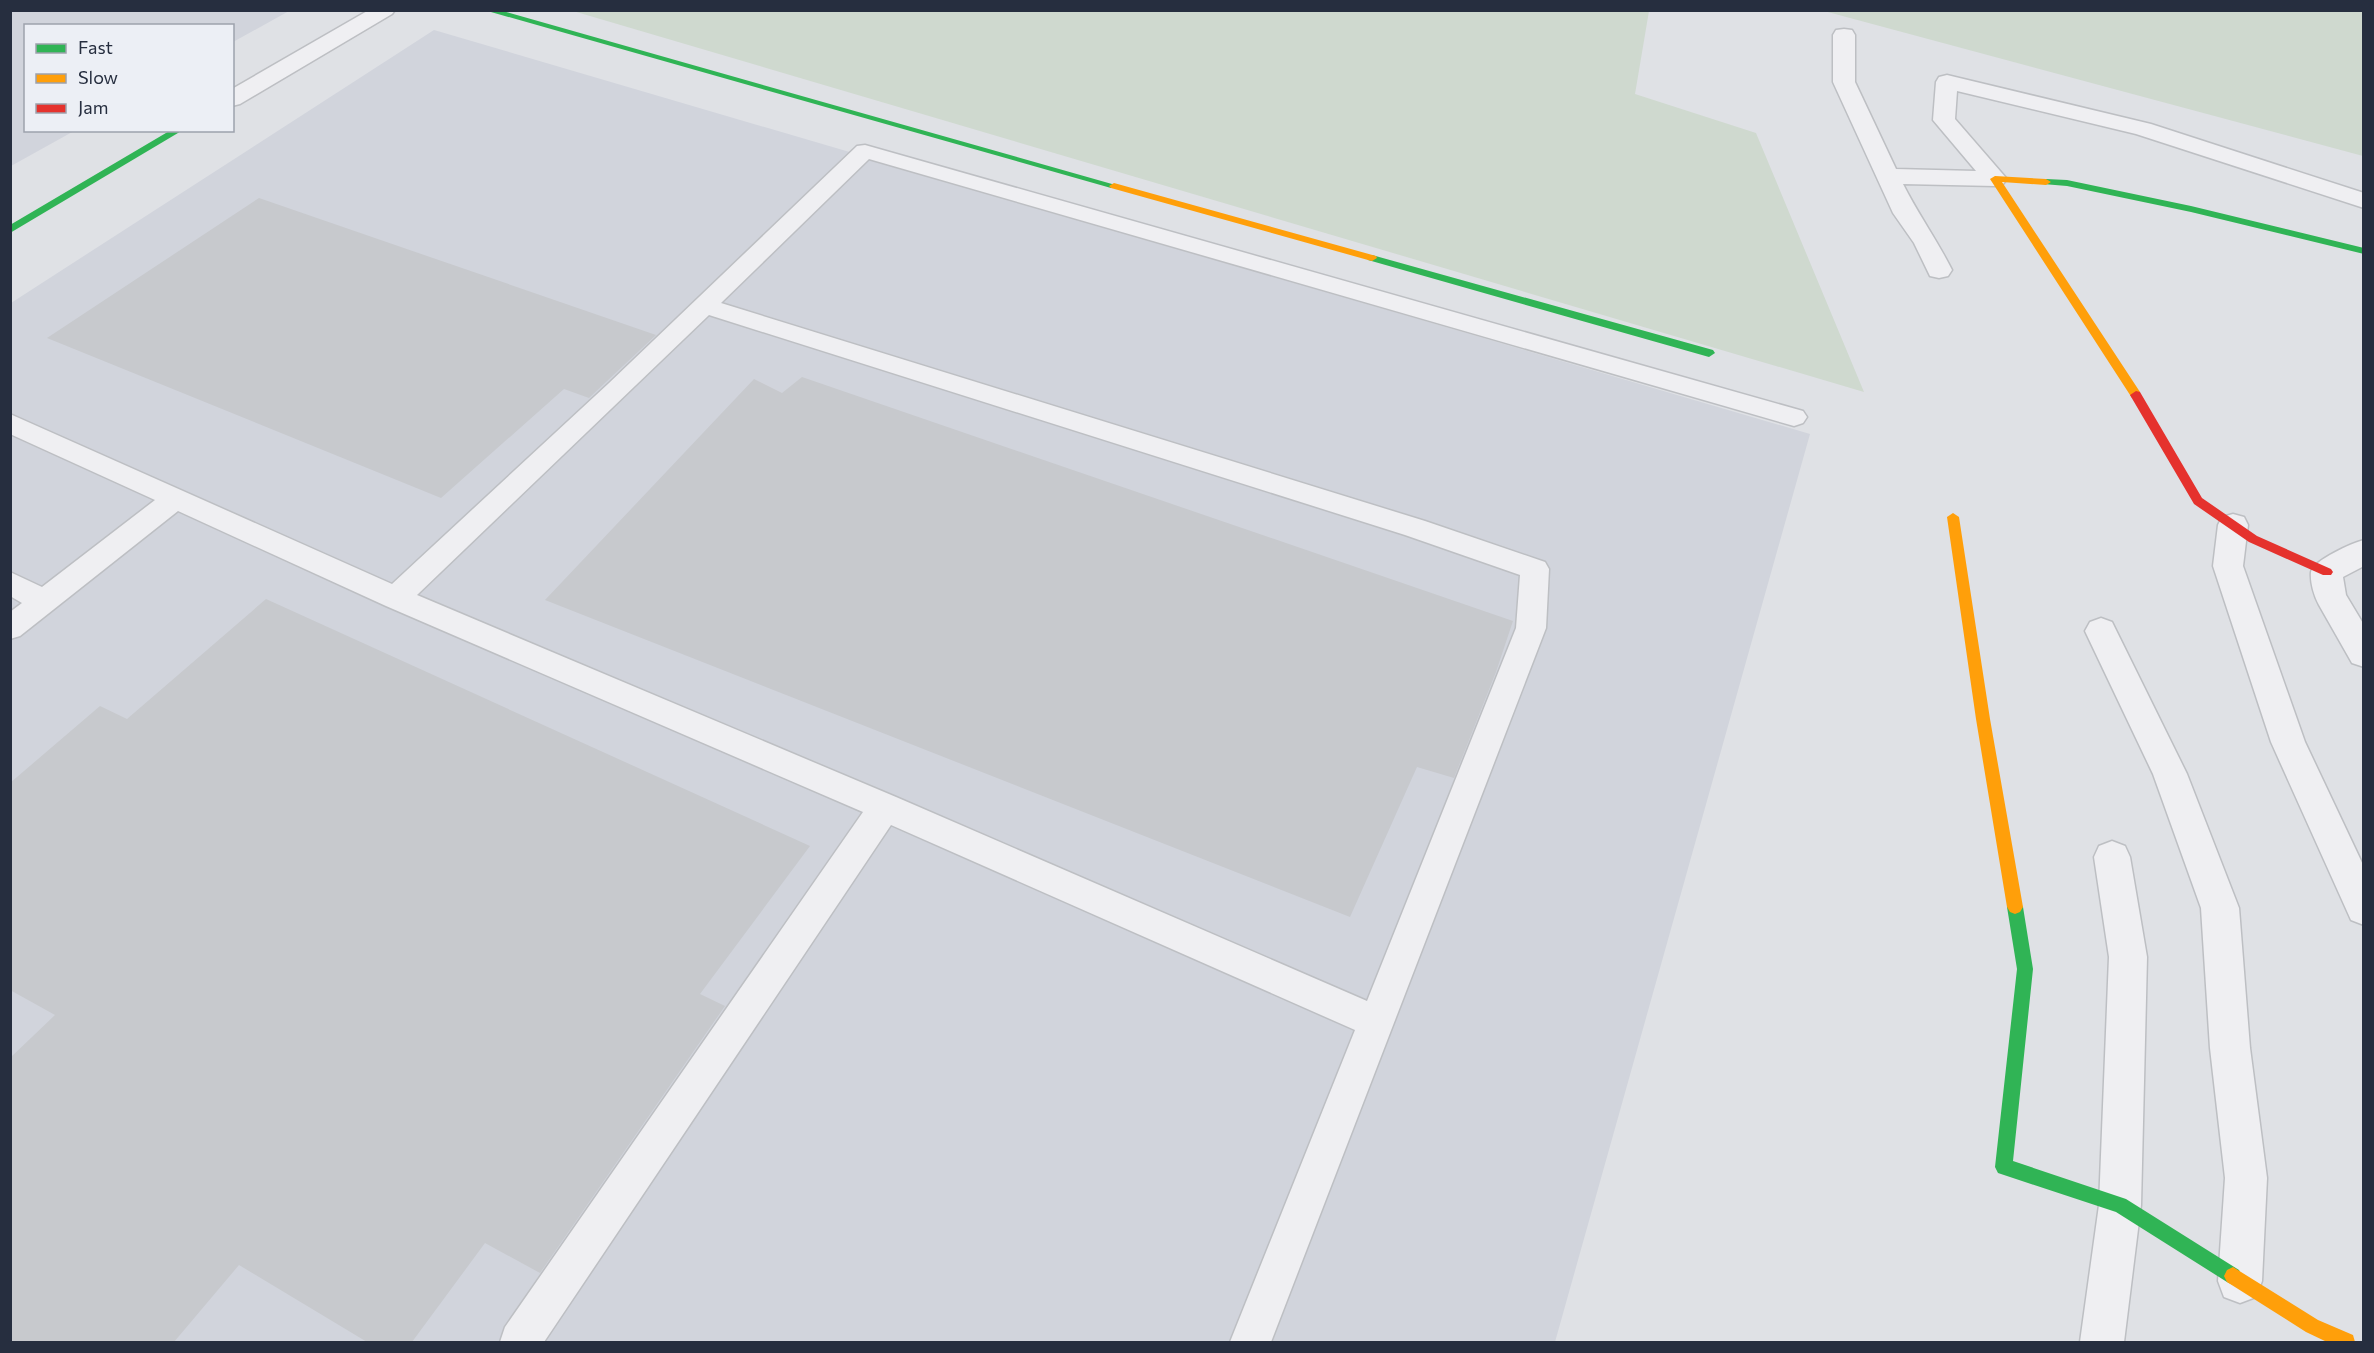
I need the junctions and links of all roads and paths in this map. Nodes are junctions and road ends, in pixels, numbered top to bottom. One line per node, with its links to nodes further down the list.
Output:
1 (385, 10): 4 (street)
2 (488, 10): 13 (street)
3 (1844, 35): 6 (street)
4 (234, 98)
5 (176, 132): 9 (street)
6 (1888, 176): 7 (street); 11 (street)
7 (1995, 179): 8 (street); 10 (street); 18 (street)
8 (2364, 201)
9 (10, 230)
10 (2364, 251)
11 (1939, 270)
12 (703, 305): 14 (lane); 22 (lane); 30 (lane)
13 (1709, 353)
14 (1794, 417)
15 (10, 423): 16 (lane)
16 (176, 498): 22 (lane); 23 (lane)
17 (1953, 517): 31 (street)
18 (2233, 525): 20 (street); 29 (street)
19 (2364, 551): 20 (street)
20 (2327, 572): 26 (street)
21 (10, 583): 23 (lane)
22 (396, 598): 27 (lane)
23 (44, 601): 24 (lane)
24 (10, 628)
25 (2102, 630): 32 (street)
26 (2364, 654)
27 (885, 807): 30 (lane); 33 (lane)
28 (2112, 857): 31 (street)
29 (2364, 908)
30 (1376, 1022): 34 (lane)
31 (2120, 1205): 32 (street); 35 (street)
32 (2240, 1281): 36 (street)
33 (520, 1342)
34 (1251, 1342)
35 (2102, 1342)
36 (2346, 1342)

